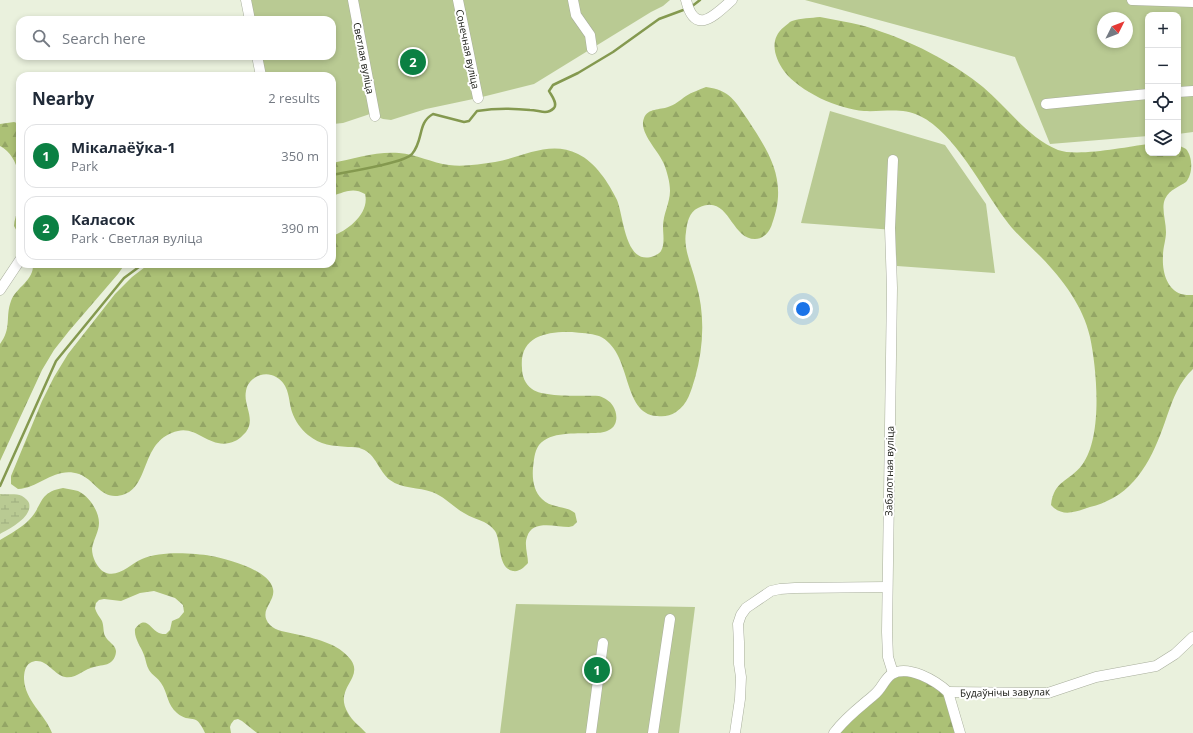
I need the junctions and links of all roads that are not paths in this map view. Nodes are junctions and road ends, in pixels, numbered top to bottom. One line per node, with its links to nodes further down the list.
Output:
1 (246, 0): 9 (street)
2 (353, 0): 18 (street, Светлая вуліца)
3 (458, 0): 16 (street, Сонечная вуліца)
4 (573, 0): 10 (street)
5 (732, 0): 8 (street)
6 (1132, 0): 7 (street)
7 (1193, 2)
8 (688, 6)
9 (249, 16)
10 (592, 49)
11 (258, 60): 12 (street)
12 (260, 72)
13 (1193, 91): 14 (street)
14 (1181, 92)
15 (1145, 94): 17 (street)
16 (478, 98)
17 (1046, 104)
18 (375, 116)
19 (893, 160): 22 (street, Забалотная вуліца)
20 (16, 266): 21 (street)
21 (0, 290)
22 (887, 587): 26 (street, Забалотная вуліца); 30 (street)
23 (670, 619): 29 (street)
24 (1193, 637): 27 (street, Будаўнічы завулак)
25 (603, 643): 28 (street)
26 (893, 673): 27 (street); 31 (street)
27 (948, 692): 32 (street)
28 (591, 733)
29 (653, 733)
30 (735, 733)
31 (834, 733)
32 (960, 733)

